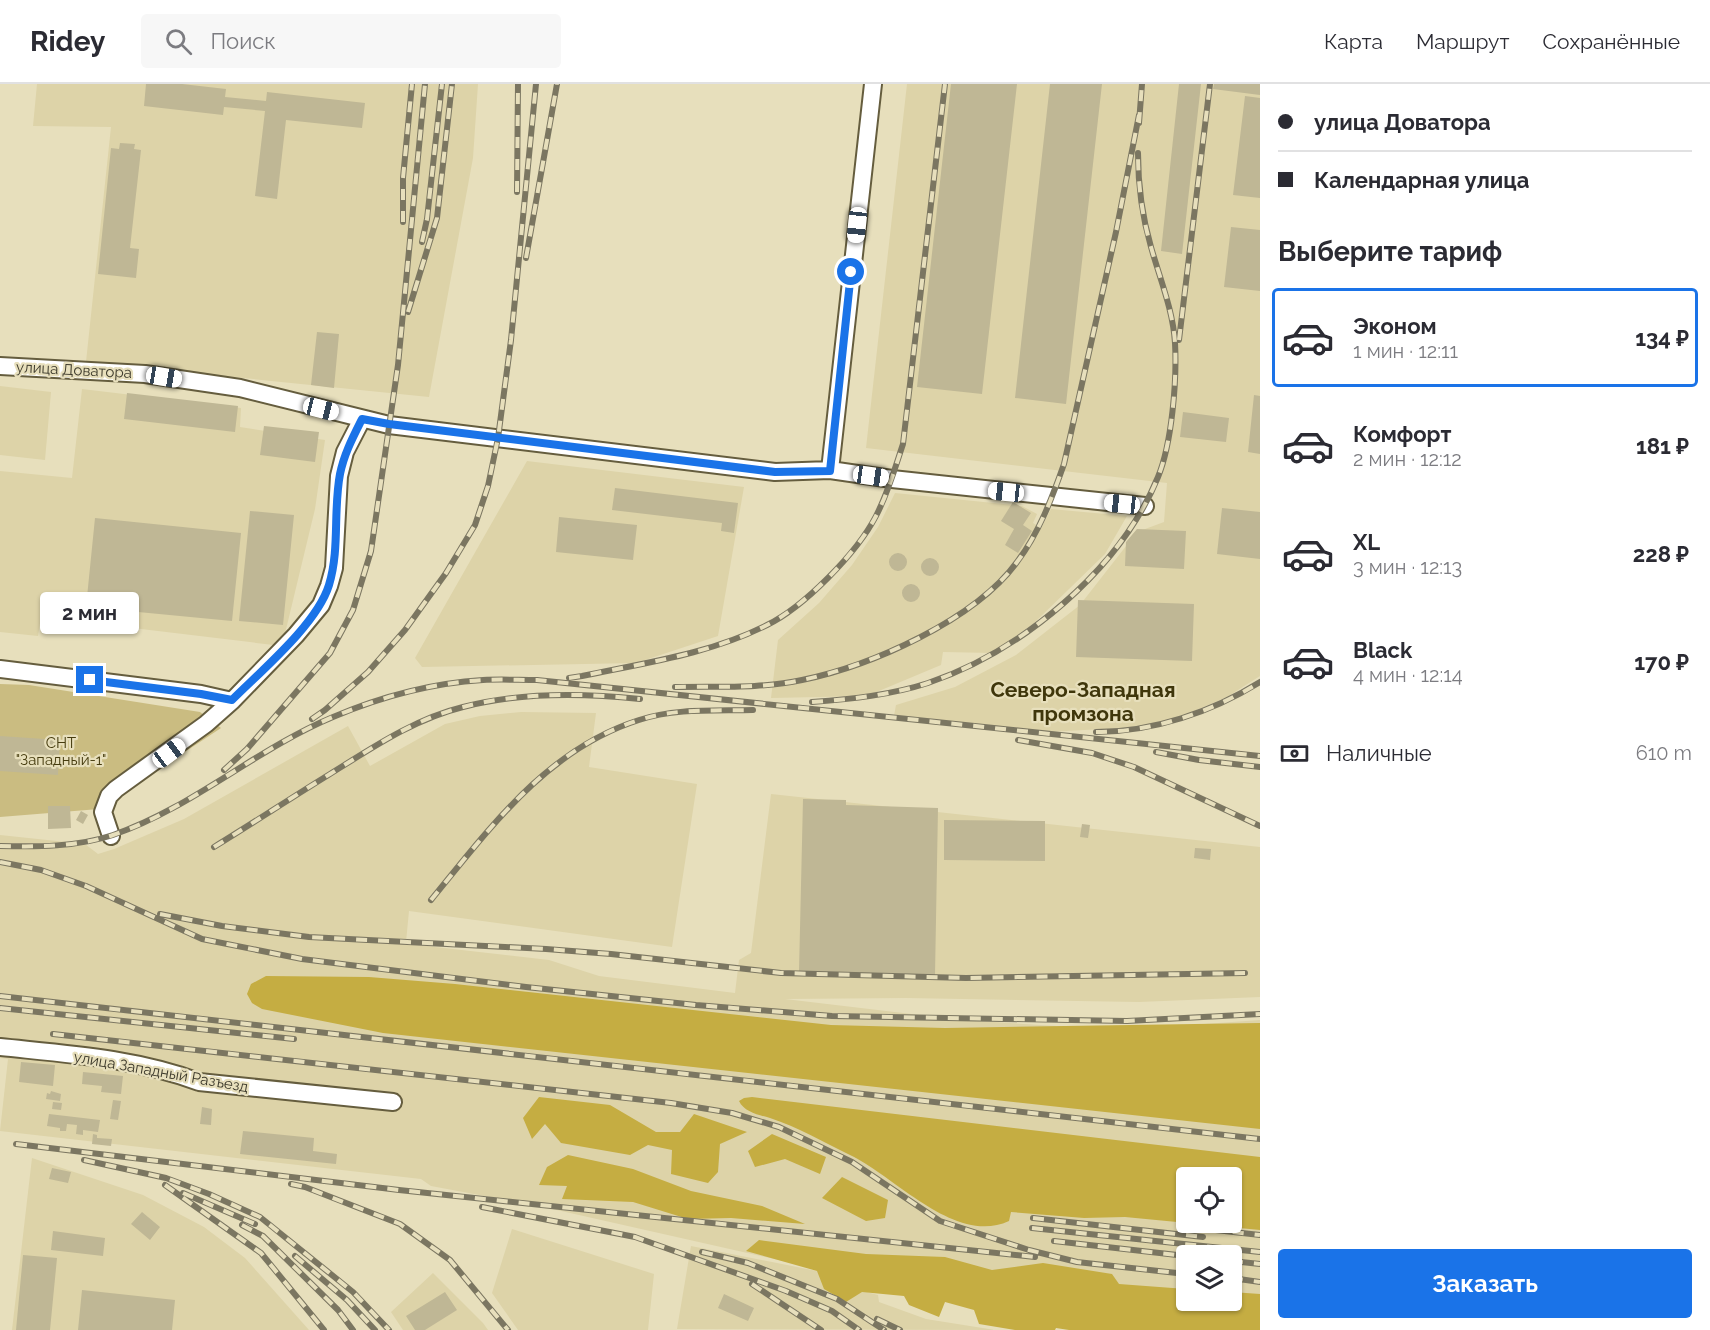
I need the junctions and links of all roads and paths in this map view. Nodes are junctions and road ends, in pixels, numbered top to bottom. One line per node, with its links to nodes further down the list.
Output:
1 (873, 84): 4 (street)
2 (0, 366): 3 (street, улица Доватора)
3 (362, 419): 4 (street, улица Доватора); 7 (street)
4 (830, 471): 5 (street, улица Доватора)
5 (1145, 506)
6 (0, 669): 7 (street)
7 (232, 700): 8 (street)
8 (111, 836)
9 (0, 1047): 10 (street, улица Западный Разъезд)
10 (393, 1102)

